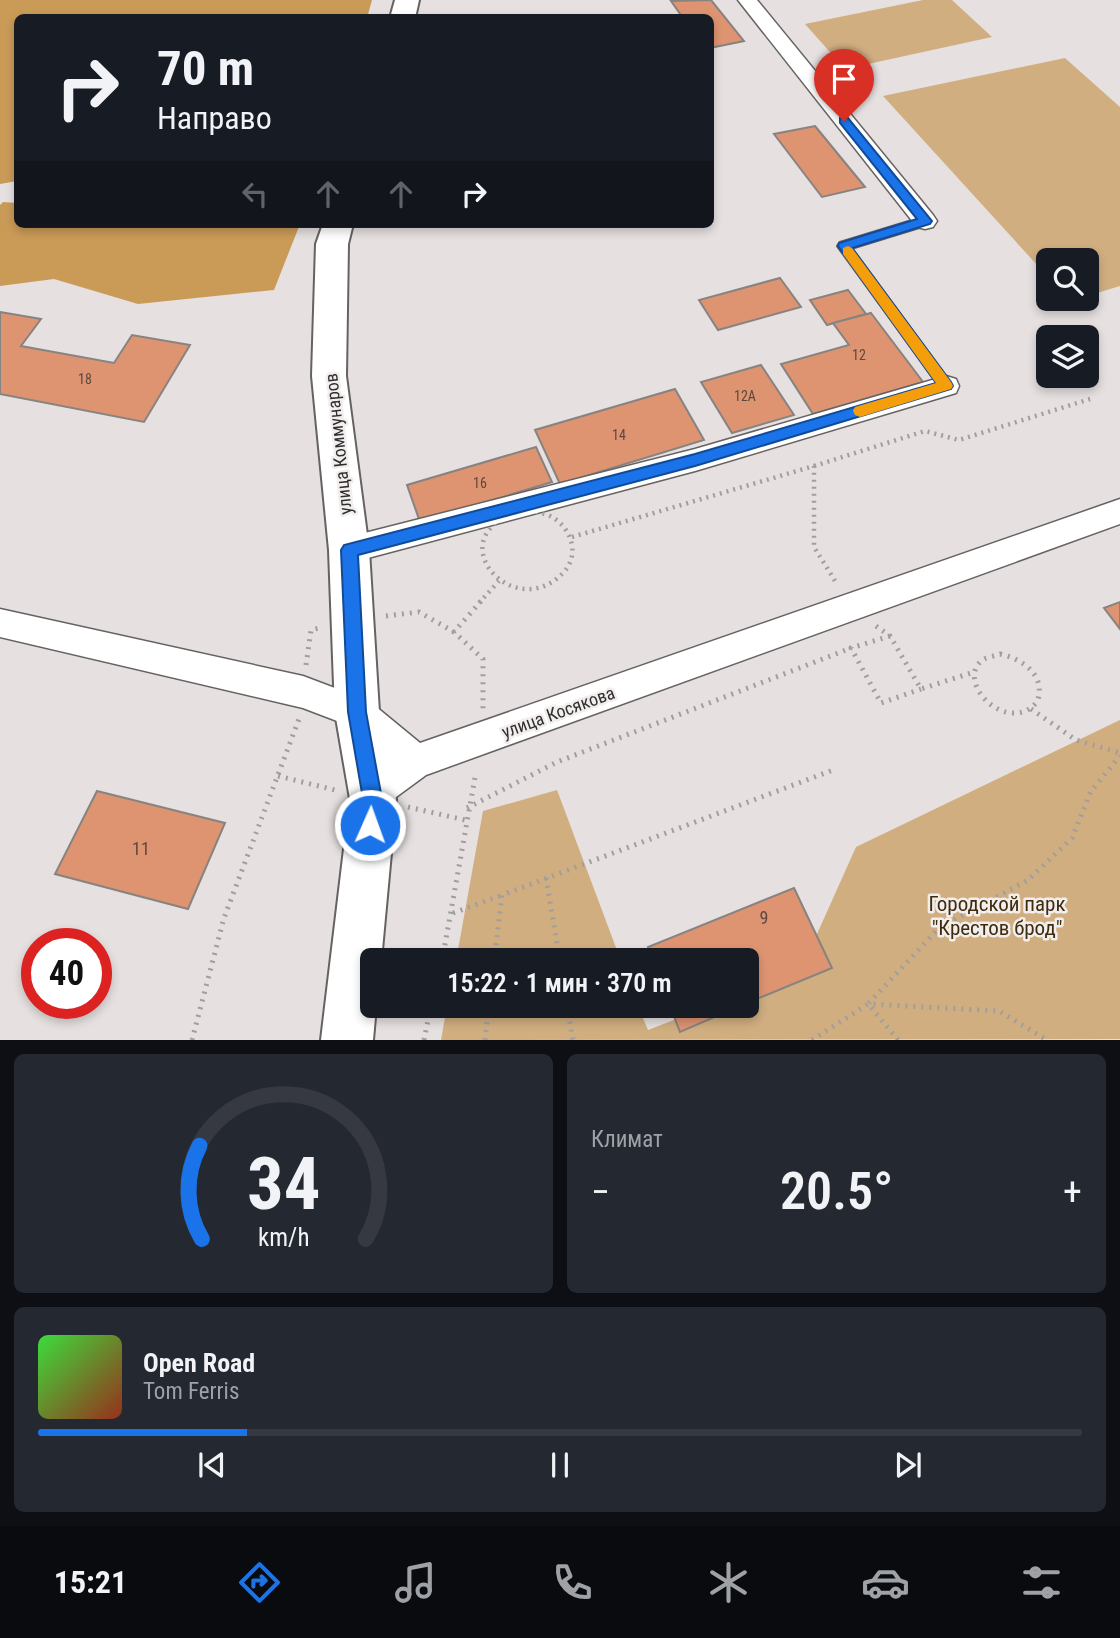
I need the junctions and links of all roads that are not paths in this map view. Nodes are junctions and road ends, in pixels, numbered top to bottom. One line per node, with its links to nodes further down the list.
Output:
1 (747, 0): 2 (street)
2 (925, 221): 4 (lane)
3 (337, 228): 6 (street, улица Коммунаров)
4 (946, 386): 6 (street)
5 (1120, 511): 9 (street, улица Косякова)
6 (349, 550): 8 (street, улица Коммунаров)
7 (0, 623): 8 (street)
8 (357, 712): 9 (street); 10 (street, улица Коммунаров)
9 (415, 762): 10 (street, улица Косякова)
10 (373, 799): 11 (street, улица Коммунаров)
11 (347, 1040)

